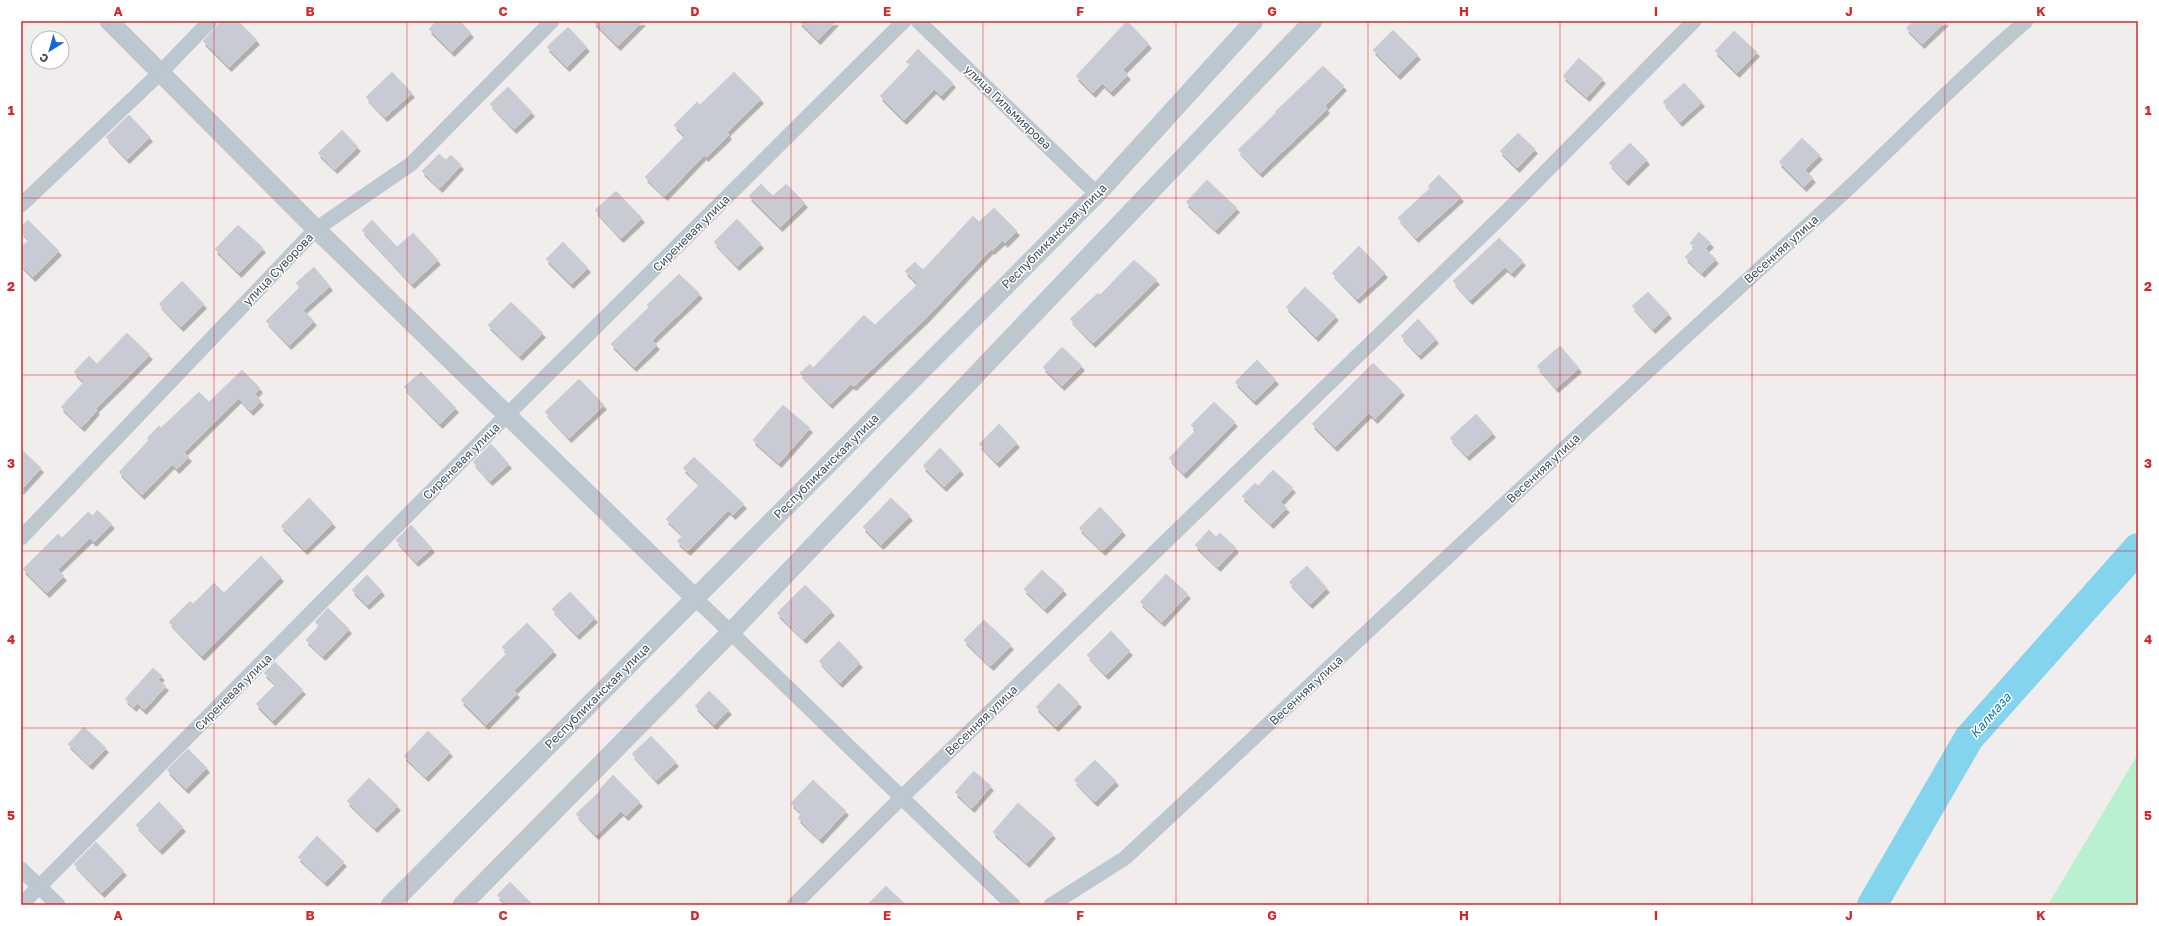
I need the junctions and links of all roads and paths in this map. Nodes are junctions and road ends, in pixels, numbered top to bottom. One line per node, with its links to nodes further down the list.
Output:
1 (109, 21): 10 (street)
2 (210, 21): 10 (street)
3 (552, 21): 13 (street, улица Суворова)
4 (904, 21): 14 (street, Сиреневая улица)
5 (918, 21): 11 (street, улица Гильмиярова)
6 (1254, 21): 11 (street, Республиканская улица)
7 (1313, 21): 17 (street)
8 (1694, 21): 18 (street, Весенняя улица)
9 (2026, 21): 27 (street, Весенняя улица)
10 (160, 73): 12 (street); 13 (street)
11 (1097, 194): 16 (street, Республиканская улица)
12 (21, 205)
13 (316, 229): 14 (street); 15 (street, улица Суворова)
14 (507, 415): 16 (street); 20 (street, Сиреневая улица)
15 (21, 538)
16 (694, 598): 17 (street); 23 (street, Республиканская улица)
17 (731, 632): 18 (street); 24 (street)
18 (902, 797): 25 (street, Весенняя улица); 26 (street)
19 (21, 869): 20 (street)
20 (40, 887): 21 (street, Сиреневая улица); 22 (street)
21 (21, 905)
22 (58, 905)
23 (390, 905)
24 (462, 905)
25 (794, 905)
26 (1013, 905)
27 (1051, 905)

